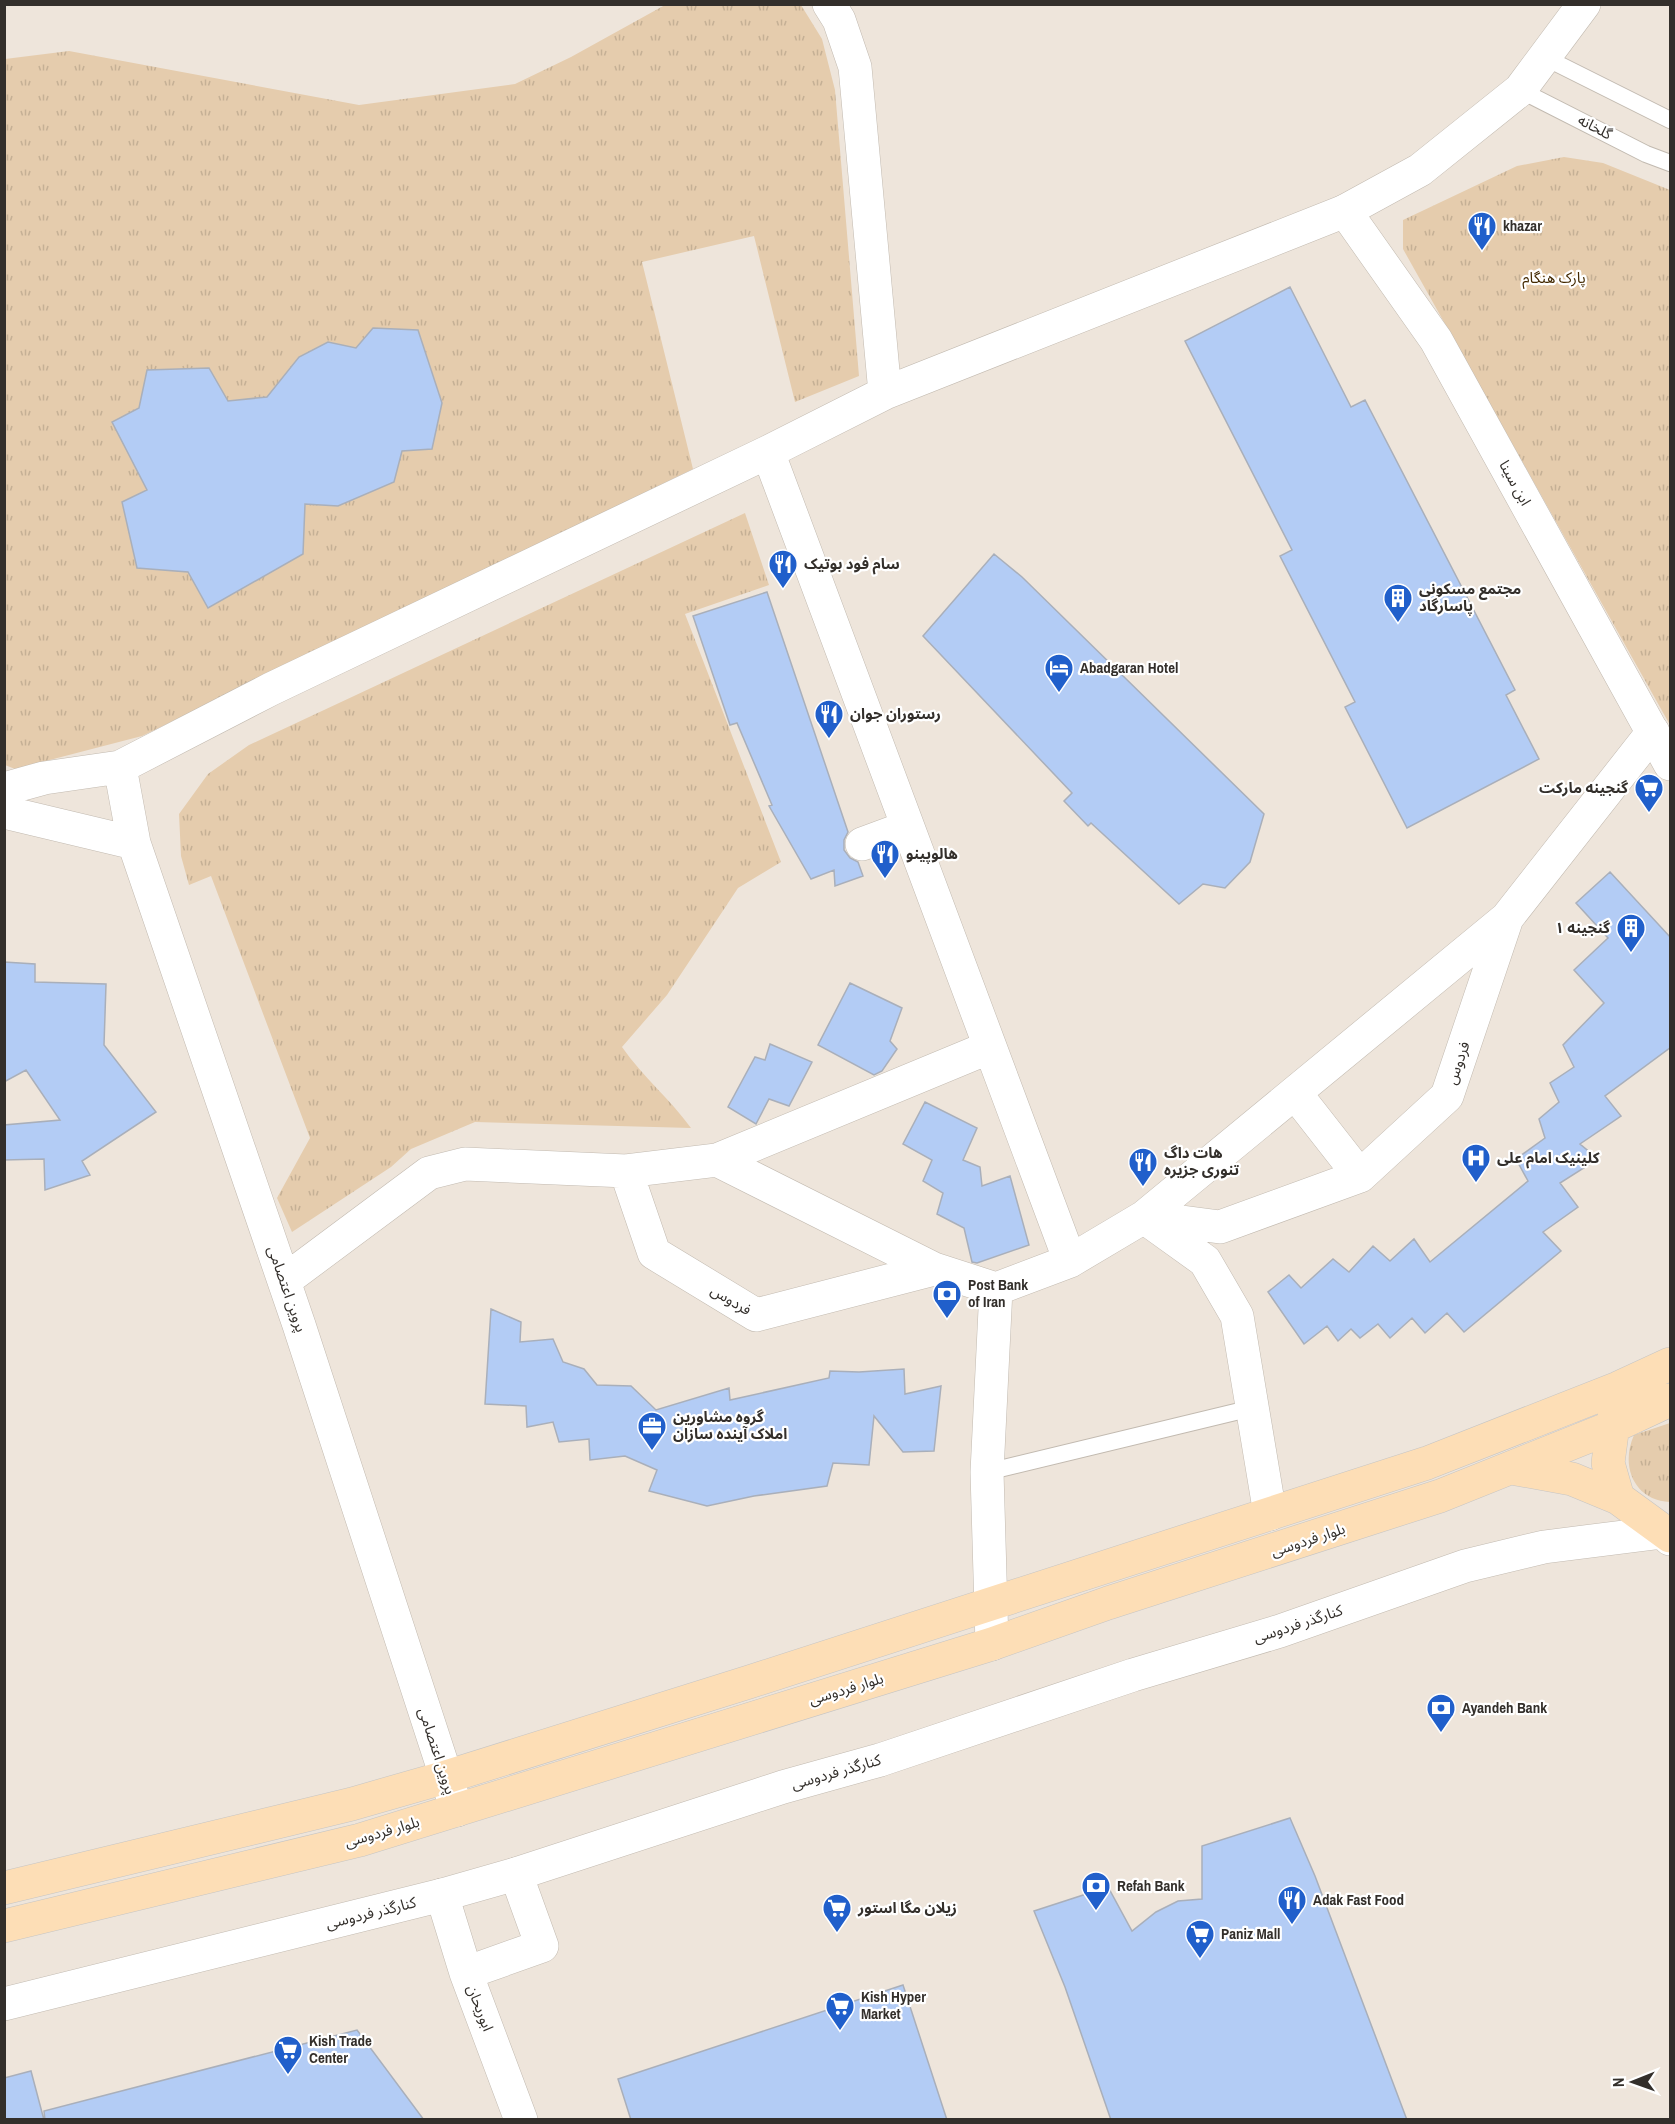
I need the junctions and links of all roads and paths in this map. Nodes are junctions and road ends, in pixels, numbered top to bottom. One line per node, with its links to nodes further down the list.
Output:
1 (829, 4): 8 (street)
2 (1584, 4): 3 (street)
3 (1546, 58): 4 (street); 5 (lane)
4 (1520, 90): 6 (lane, گلخانه); 7 (street)
5 (1671, 120)
6 (1671, 163)
7 (1345, 211): 8 (street); 10 (street, ابن سینا)
8 (885, 393): 9 (street)
9 (768, 452): 12 (street); 15 (street)
10 (1653, 732): 11 (street, ابن سینا); 18 (street, فردوس)
11 (1671, 764)
12 (120, 767): 13 (street); 16 (street, پروین اعتصامی)
13 (4, 789)
14 (4, 812): 16 (street)
15 (908, 827): 17 (street); 19 (street)
16 (134, 843): 27 (street, پروین اعتصامی)
17 (862, 844)
18 (1507, 918): 20 (street, فردوس); 23 (street, فردوس)
19 (990, 1047): 21 (street); 25 (street)
20 (1295, 1093): 23 (street); 24 (street, فردوس)
21 (717, 1160): 22 (street); 26 (street)
22 (627, 1171): 26 (street, فردوس); 27 (street)
23 (1360, 1176): 24 (street, فردوس)
24 (1144, 1217): 25 (street, فردوس); 32 (street)
25 (1070, 1261): 28 (street, فردوس)
26 (934, 1269): 28 (street)
27 (284, 1281): 41 (street, پروین اعتصامی)
28 (996, 1289): 35 (street)
29 (1666, 1371): 30 (main road)
30 (1618, 1388): 33 (main road); 37 (main road)
31 (1671, 1400): 33 (main road, بلوار فردوسی)
32 (1252, 1408): 35 (lane); 37 (street)
33 (1612, 1427): 34 (main road, بلوار فردوسی); 36 (main road)
34 (1511, 1468): 36 (main road); 40 (main road, بلوار فردوسی)
35 (987, 1472): 39 (street)
36 (1618, 1498): 38 (main road)
37 (1270, 1514): 39 (main road)
38 (1669, 1534): 43 (street, کنارگذر فردوسی)
39 (989, 1606): 40 (street); 41 (main road)
40 (992, 1644): 42 (main road, بلوار فردوسی)
41 (446, 1777): 42 (street, پروین اعتصامی); 44 (main road)
42 (457, 1810): 46 (main road, بلوار فردوسی)
43 (516, 1874): 45 (street, کنارگذر فردوسی); 47 (street)
44 (4, 1888)
45 (442, 1895): 47 (street, ابوریحان); 48 (street, کنارگذر فردوسی)
46 (4, 1926)
47 (466, 1972): 49 (street, ابوریحان)
48 (4, 2004)
49 (521, 2120)

